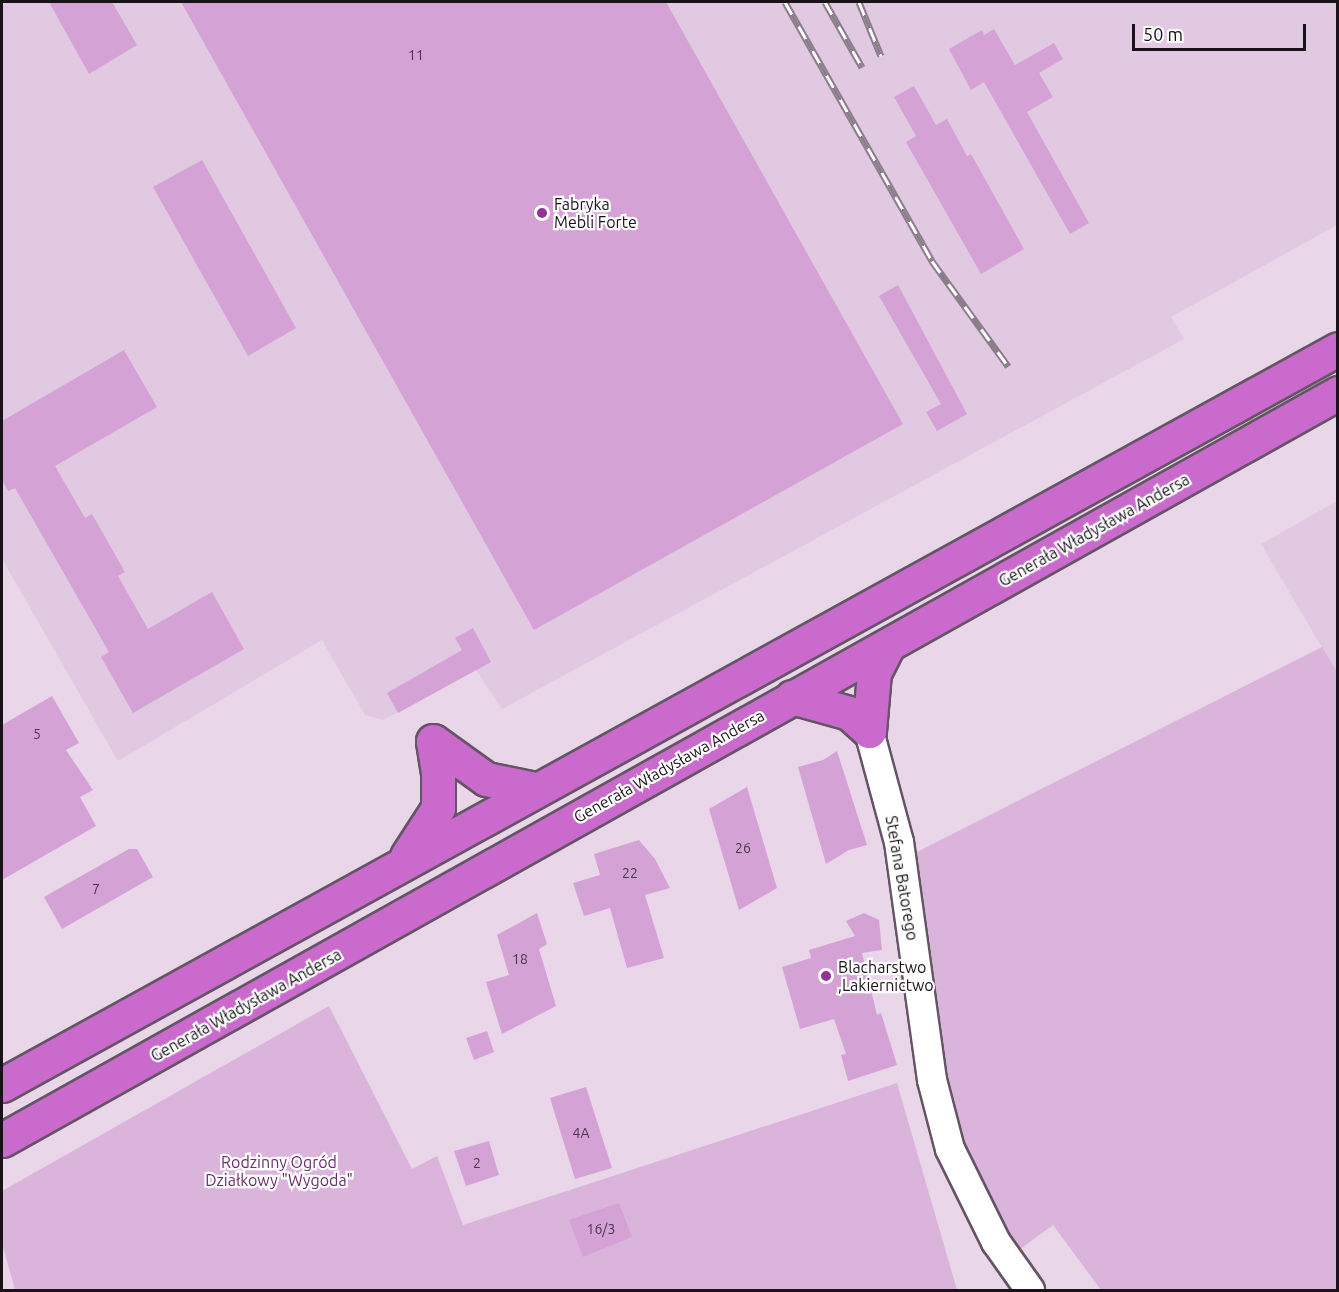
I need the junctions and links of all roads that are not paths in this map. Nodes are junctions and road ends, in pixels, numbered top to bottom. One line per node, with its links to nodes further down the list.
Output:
1 (1338, 349): 6 (highway)
2 (1338, 393): 3 (highway, Generała Władysława Andersa)
3 (888, 645): 4 (highway, Generała Władysława Andersa); 5 (highway)
4 (792, 697): 5 (highway); 9 (highway, Generała Władysława Andersa)
5 (869, 731): 10 (street, Stefana Batorego)
6 (535, 789): 7 (highway); 7 (highway)
7 (403, 862): 8 (highway)
8 (2, 1085)
9 (2, 1140)
10 (1030, 1290)

